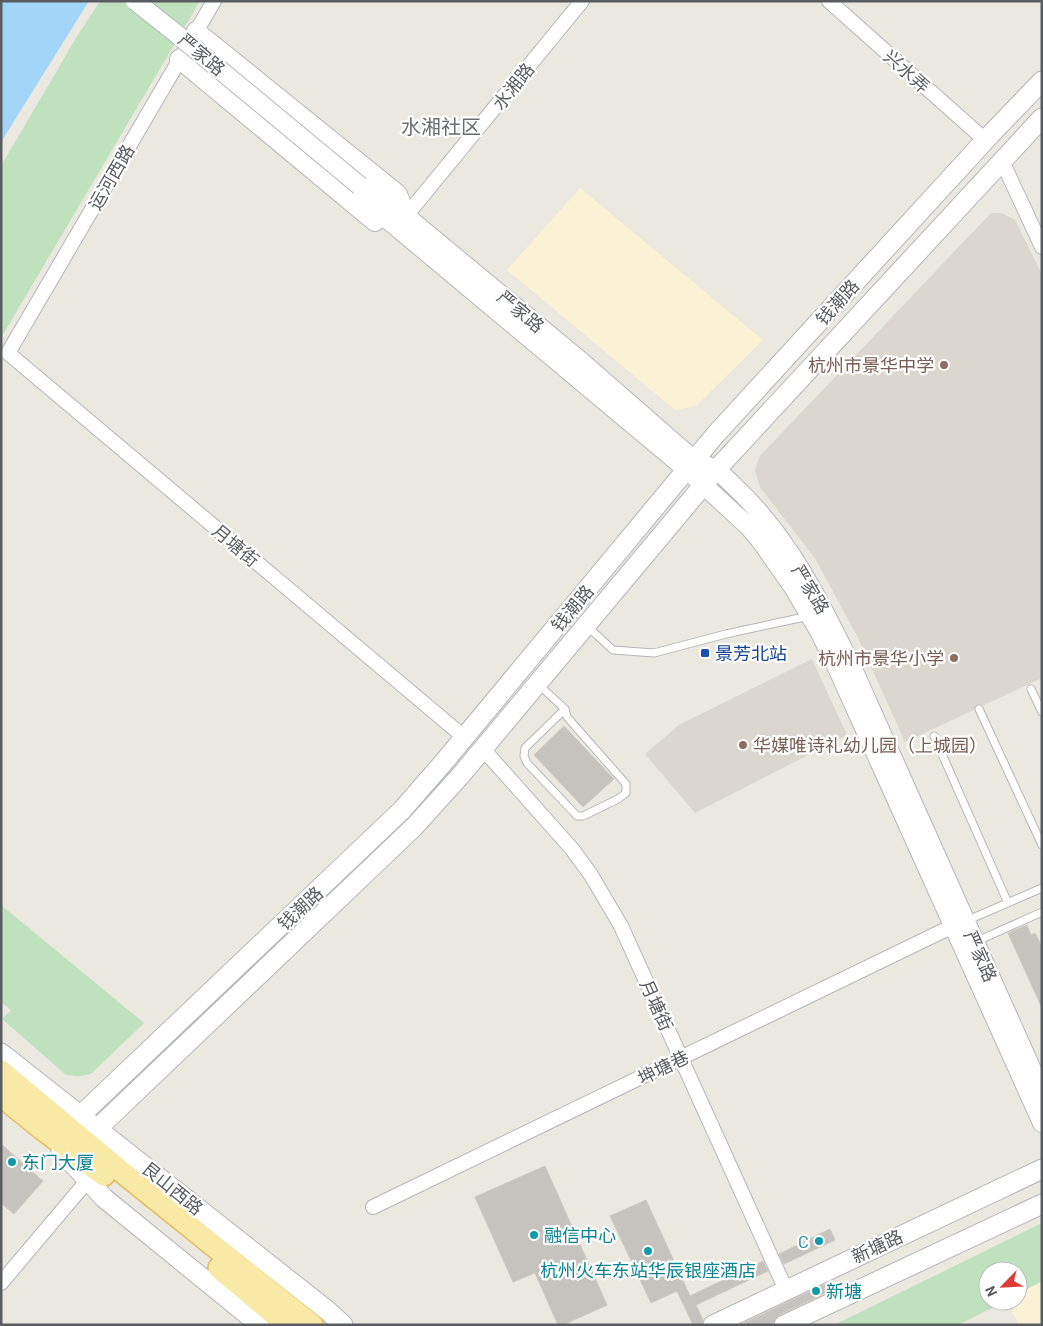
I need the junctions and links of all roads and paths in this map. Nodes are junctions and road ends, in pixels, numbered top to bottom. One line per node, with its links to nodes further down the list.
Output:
1 (135, 1): 11 (street, 严家路, bridge)
2 (214, 1): 5 (street, 运河西路)
3 (582, 1): 12 (street, 水湘路)
4 (829, 1): 9 (street, 兴水弄)
5 (196, 31): 6 (street, 运河西路); 12 (street, 严家路)
6 (179, 59): 13 (street, 严家路); 15 (street, 运河西路)
7 (1042, 81): 9 (main road, 钱潮路)
8 (1042, 118): 10 (main road, 钱潮路)
9 (985, 140): 16 (main road, 钱潮路)
10 (1002, 160): 14 (street); 17 (main road, 钱潮路)
11 (360, 186): 12 (street, 严家路); 13 (street, 严家路)
12 (406, 216): 16 (street, 严家路)
13 (416, 244): 16 (street, 严家路)
14 (1042, 246)
15 (8, 353): 27 (street, 月塘街)
16 (690, 465): 17 (street, 严家路); 18 (street, 严家路); 27 (main road, 钱潮路)
17 (716, 470): 18 (main road, 钱潮路); 33 (street, 严家路)
18 (703, 485): 19 (street, 严家路); 20 (main road, 钱潮路)
19 (810, 616): 20 (lane); 33 (street, 严家路)
20 (586, 625): 21 (main road, 钱潮路)
21 (538, 684): 24 (lane); 28 (main road, 钱潮路)
22 (1031, 689): 25 (lane)
23 (980, 708): 29 (lane)
24 (565, 709): 24 (lane)
25 (1042, 712)
26 (934, 736): 31 (lane)
27 (464, 737): 40 (main road, 钱潮路)
28 (483, 749): 36 (street, 月塘街); 42 (main road, 钱潮路)
29 (1042, 845)
30 (1042, 888): 31 (lane)
31 (1008, 903): 33 (lane)
32 (1042, 912): 34 (lane)
33 (959, 924): 34 (street, 严家路); 36 (street, 坤塘巷); 41 (street, 严家路)
34 (975, 942): 38 (street, 严家路)
35 (1, 1053): 40 (main road, 艮山西路)
36 (681, 1058): 46 (street, 坤塘巷); 48 (street, 月塘街)
37 (1, 1071): 44 (main road, 艮山西路)
38 (1042, 1092)
39 (1, 1096): 44 (main road, 艮山西路)
40 (81, 1115): 42 (main road, 艮山西路)
41 (1042, 1123)
42 (98, 1128): 53 (main road, 艮山西路)
43 (1042, 1169): 48 (main road, 新塘路)
44 (105, 1176): 47 (street); 50 (main road, 艮山西路); 51 (main road, 艮山西路); 52 (main road, 艮山西路)
45 (1042, 1204): 49 (main road, 新塘路)
46 (373, 1207)
47 (1, 1283)
48 (786, 1290): 54 (main road, 新塘路)
49 (803, 1320): 55 (main road, 新塘路)
50 (260, 1325)
51 (287, 1325)
52 (312, 1325)
53 (343, 1325)
54 (713, 1325)
55 (784, 1325)

